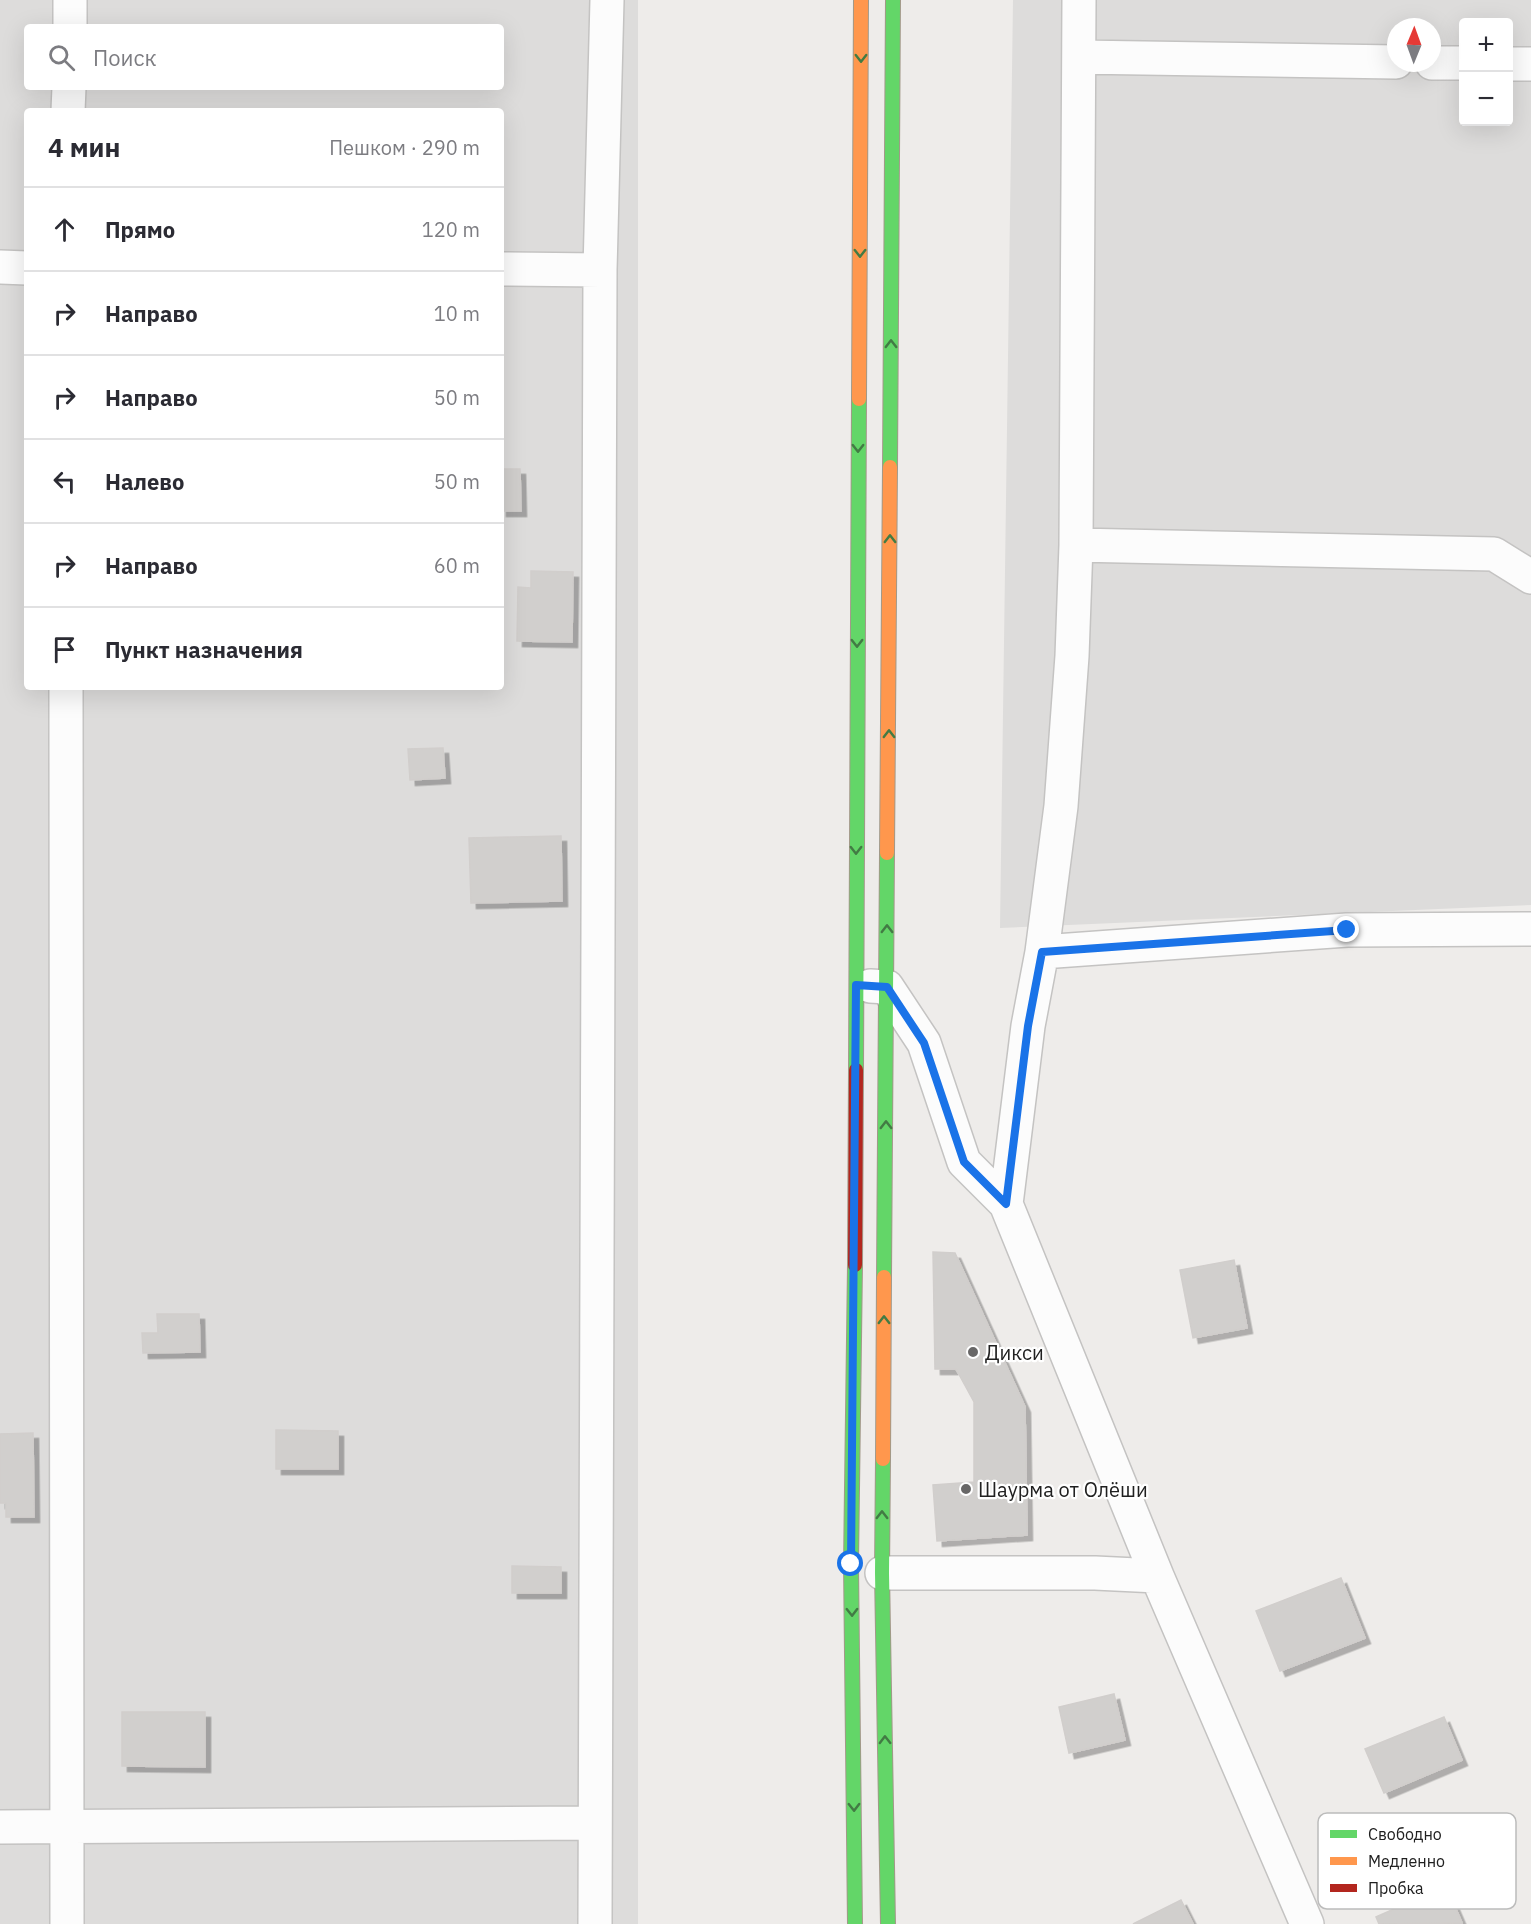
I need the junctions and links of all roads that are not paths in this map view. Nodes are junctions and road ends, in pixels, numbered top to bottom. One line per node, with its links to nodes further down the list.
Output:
1 (70, 0): 6 (street)
2 (607, 0): 18 (street)
3 (861, 0): 24 (main road, one-way to 24)
4 (893, 0): 24 (main road, one-way to 4)
5 (1078, 0): 7 (street)
6 (70, 24)
7 (1079, 57): 8 (street); 19 (street)
8 (1387, 62)
9 (1441, 63): 10 (street)
10 (1459, 63)
11 (1513, 64): 12 (street)
12 (1531, 64)
13 (69, 90): 14 (street)
14 (68, 108)
15 (0, 267): 16 (street)
16 (24, 267)
17 (504, 269): 18 (street)
18 (600, 270): 28 (street)
19 (1077, 545): 20 (street); 23 (street)
20 (1531, 577)
21 (66, 690): 30 (street)
22 (1531, 929): 23 (street)
23 (1042, 952): 25 (street)
24 (871, 986): 25 (street); 26 (main road, one-way to 24); 33 (main road, one-way to 33)
25 (1006, 1204): 27 (street)
26 (882, 1573): 27 (street); 34 (main road, one-way to 26)
27 (1157, 1576): 35 (street)
28 (595, 1823): 30 (street); 32 (street)
29 (0, 1827): 30 (street)
30 (67, 1827): 31 (street)
31 (67, 1924)
32 (595, 1924)
33 (855, 1924)
34 (888, 1924)
35 (1307, 1924)

